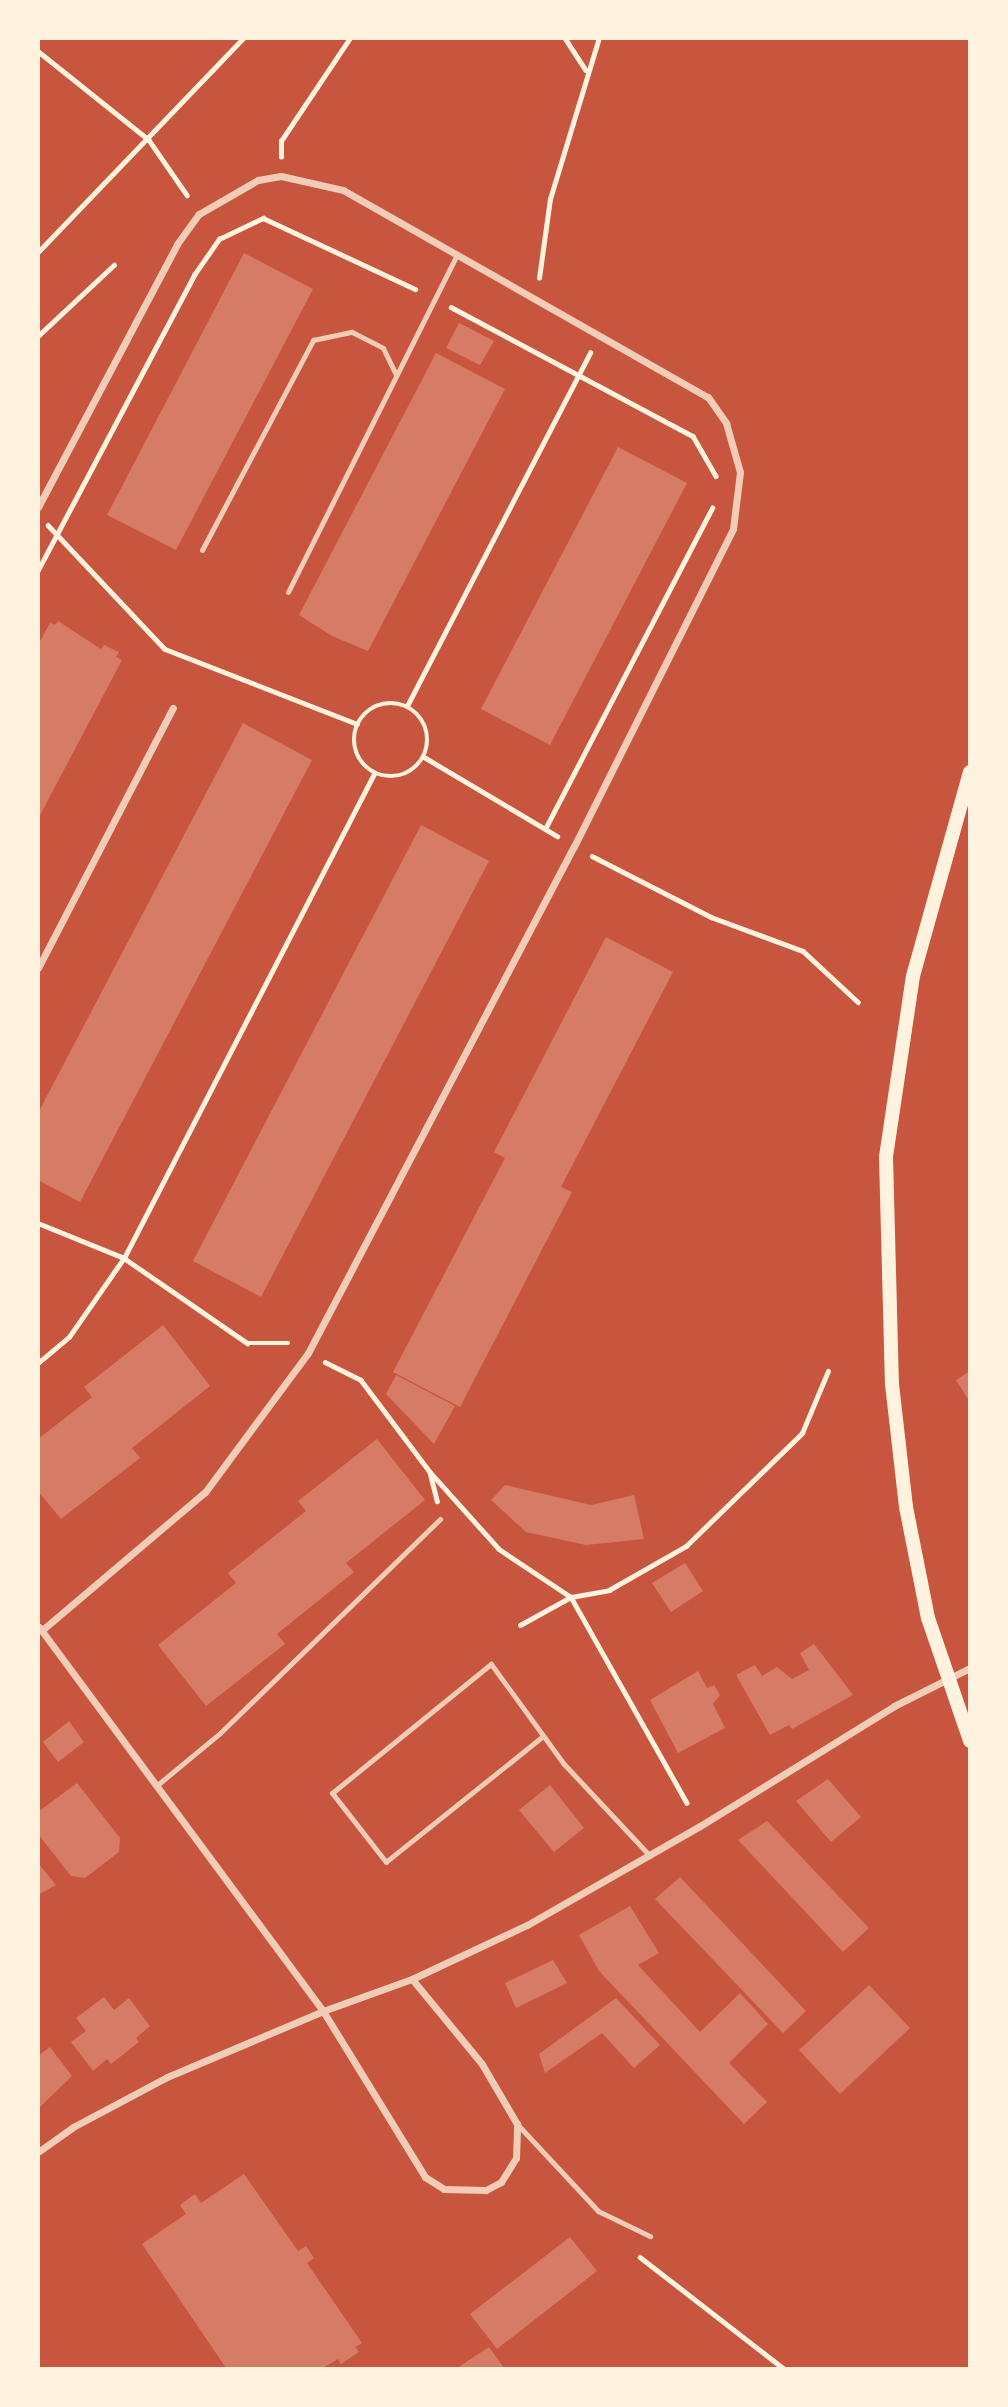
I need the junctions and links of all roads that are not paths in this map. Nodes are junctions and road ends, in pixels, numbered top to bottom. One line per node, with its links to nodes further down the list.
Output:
1 (458, 252): 2 (lane); 3 (street); 10 (street)
2 (396, 375): 4 (lane); 5 (lane)
3 (38, 507)
4 (202, 550)
5 (288, 592)
6 (173, 708): 8 (street)
7 (970, 772): 12 (main road)
8 (38, 968)
9 (440, 1519): 15 (lane)
10 (40, 1629): 15 (street)
11 (970, 1668): 12 (street)
12 (947, 1679): 14 (main road); 16 (street)
13 (544, 1736): 13 (lane); 16 (lane)
14 (970, 1741)
15 (156, 1786): 18 (street)
16 (650, 1856): 17 (street)
17 (412, 1979): 18 (street); 19 (street)
18 (323, 2011): 19 (street); 20 (street)
19 (516, 2124): 21 (lane)
20 (38, 2152)
21 (649, 2236)

